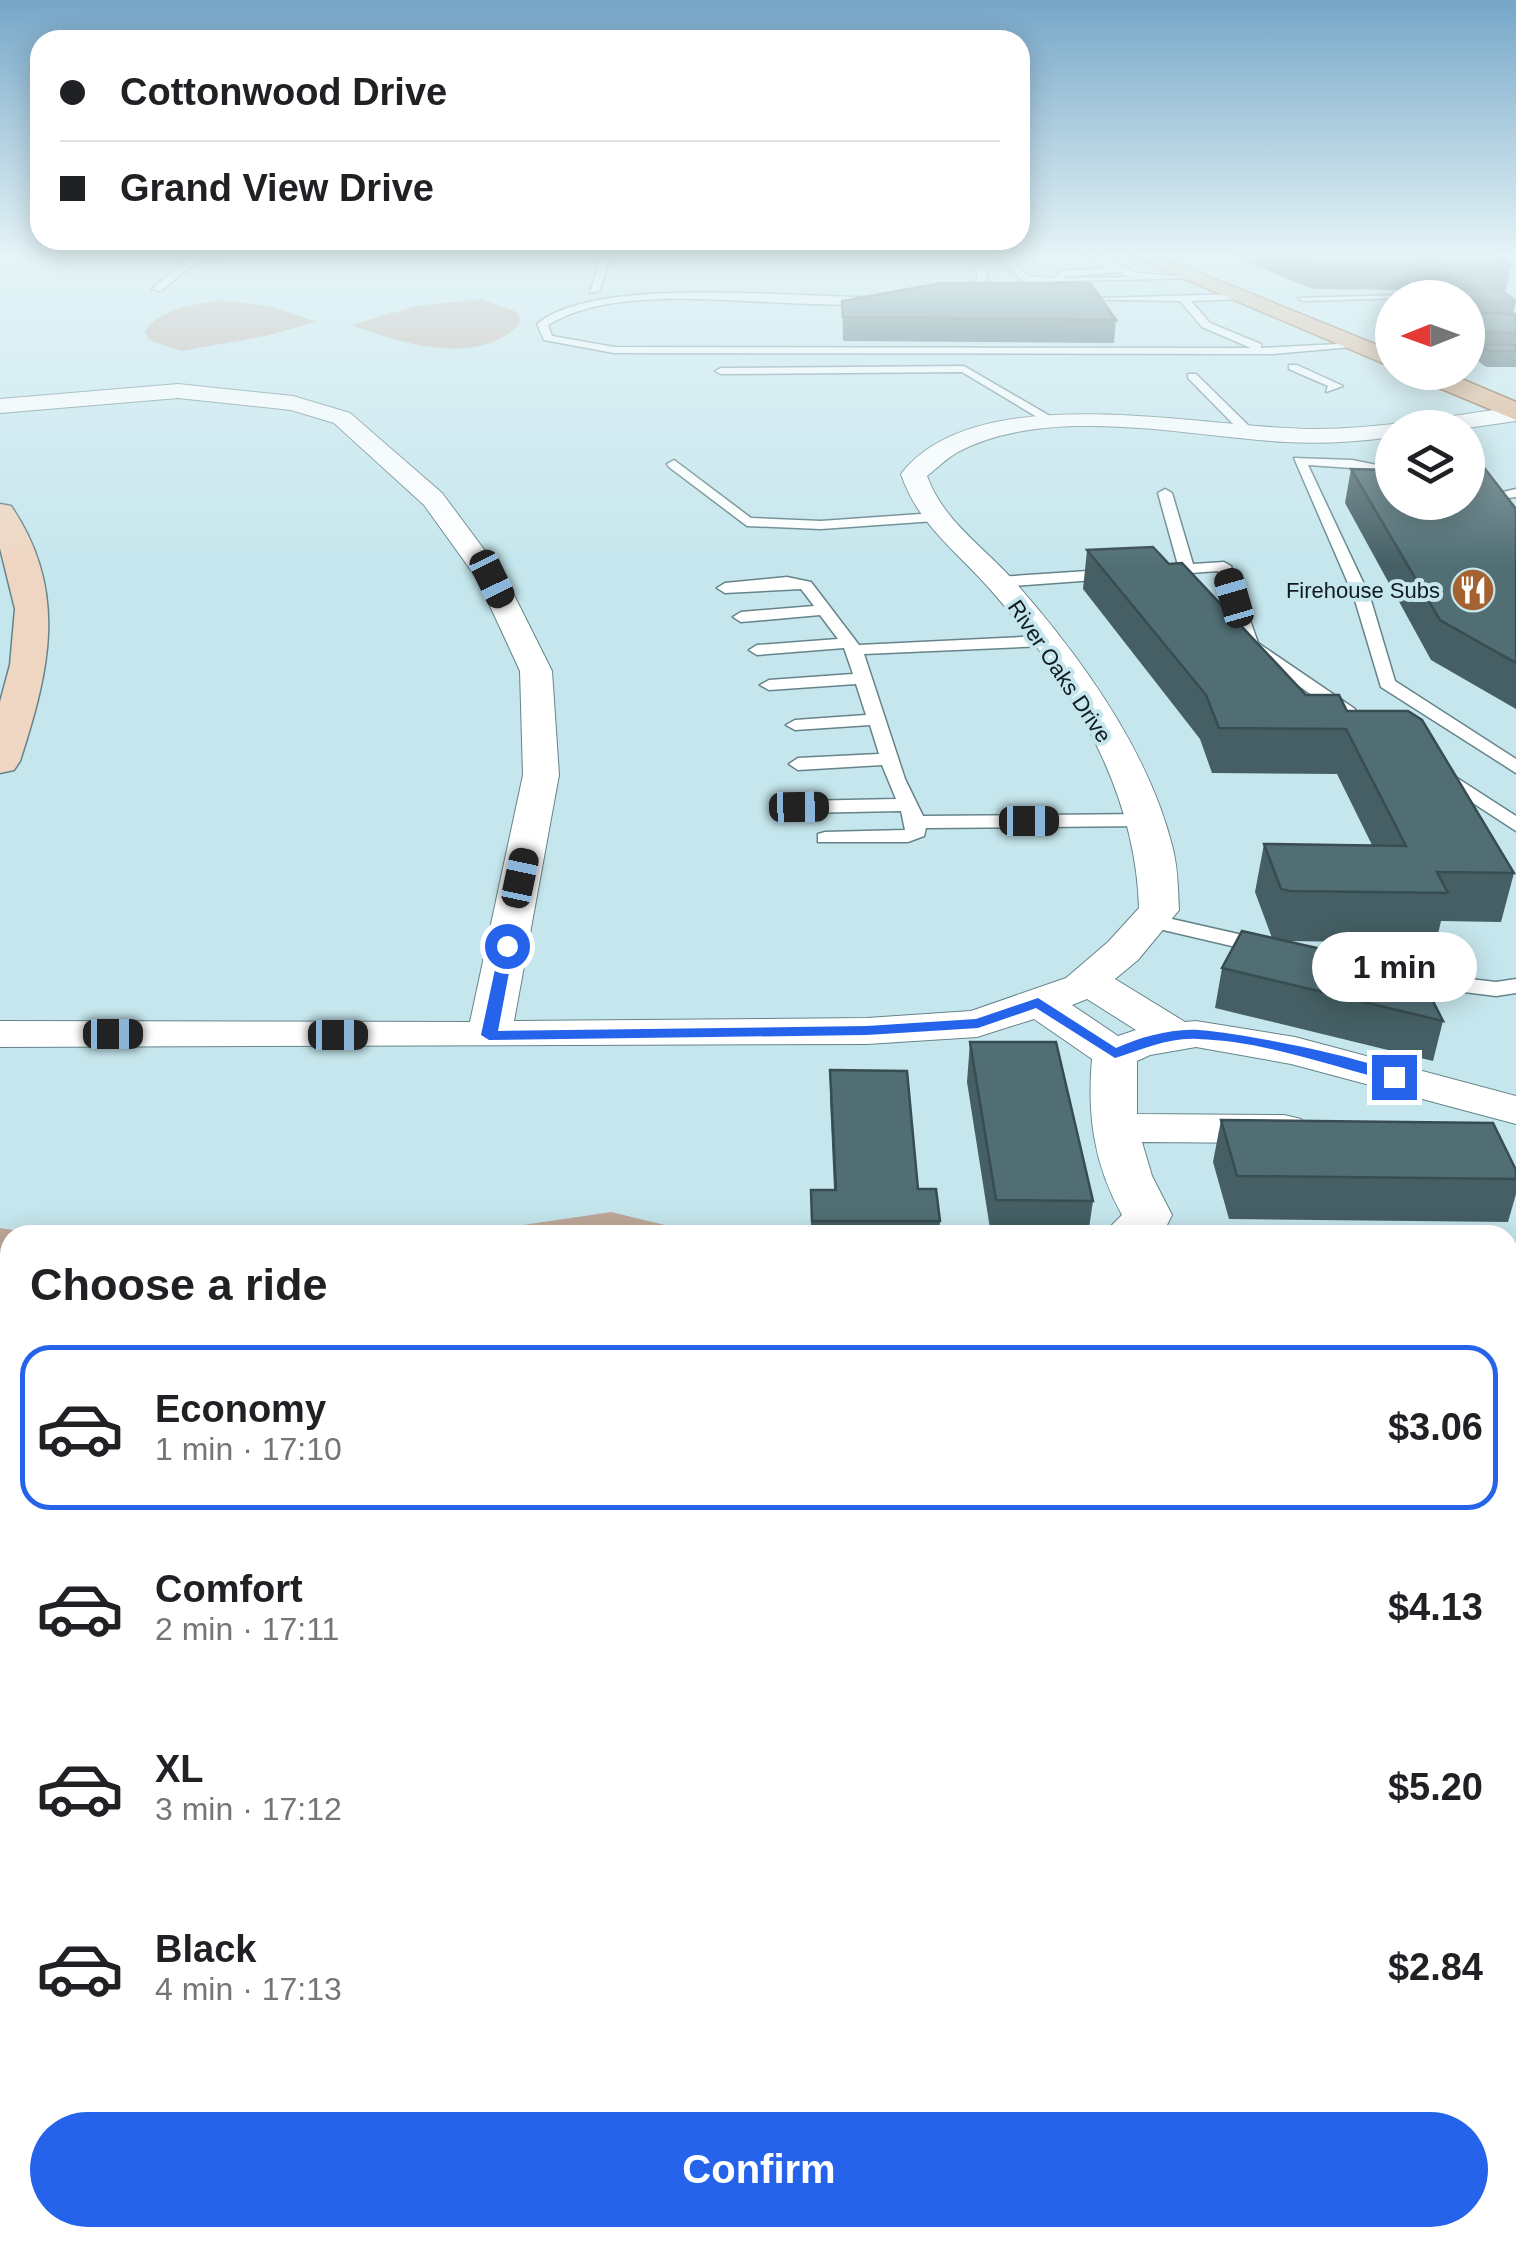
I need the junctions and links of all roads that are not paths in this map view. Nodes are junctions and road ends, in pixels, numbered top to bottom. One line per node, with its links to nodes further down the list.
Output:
1 (1293, 368): 4 (lane)
2 (721, 371): 9 (lane)
3 (1192, 376): 10 (lane)
4 (1330, 390)
5 (1463, 390): 7 (main road)
6 (0, 406): 49 (street)
7 (1516, 413): 8 (street)
8 (1485, 417)
9 (1056, 424): 10 (street, River Oaks Drive); 17 (street, River Oaks Drive)
10 (1246, 431): 11 (street, River Oaks Drive)
11 (1375, 431)
12 (674, 464): 17 (lane)
13 (1375, 469): 36 (lane)
14 (1516, 493): 18 (lane)
15 (1165, 494): 19 (lane)
16 (0, 513): 34 (main road)
17 (934, 518): 20 (street, River Oaks Drive)
18 (1516, 528)
19 (1186, 567): 20 (lane); 31 (lane)
20 (998, 582): 24 (street, River Oaks Drive)
21 (725, 588): 22 (lane)
22 (825, 610): 23 (lane); 25 (lane)
23 (741, 617)
24 (1044, 641): 25 (lane); 39 (street, River Oaks Drive)
25 (851, 646): 26 (lane); 27 (lane)
26 (757, 650)
27 (864, 678): 28 (lane); 29 (lane)
28 (769, 685)
29 (879, 719): 30 (lane); 33 (lane)
30 (795, 725)
31 (1368, 725)
32 (1417, 756): 40 (lane)
33 (891, 759): 35 (lane); 38 (lane)
34 (0, 761)
35 (798, 764)
36 (1516, 766)
37 (799, 807): 38 (lane)
38 (912, 814): 39 (lane); 41 (lane)
39 (1145, 820): 42 (street, River Oaks Drive)
40 (1516, 825)
41 (825, 838)
42 (1150, 920): 43 (lane); 45 (street)
43 (1299, 955)
44 (1371, 972): 46 (lane)
45 (1088, 982): 47 (street); 50 (street)
46 (1516, 986)
47 (1038, 1002): 49 (street); 51 (street)
48 (0, 1034): 49 (street)
49 (489, 1035)
50 (1178, 1037): 51 (street); 52 (street)
51 (1115, 1054): 53 (street)
52 (1516, 1110)
53 (1116, 1128): 54 (street); 55 (street)
54 (1335, 1129)
55 (1142, 1225)

